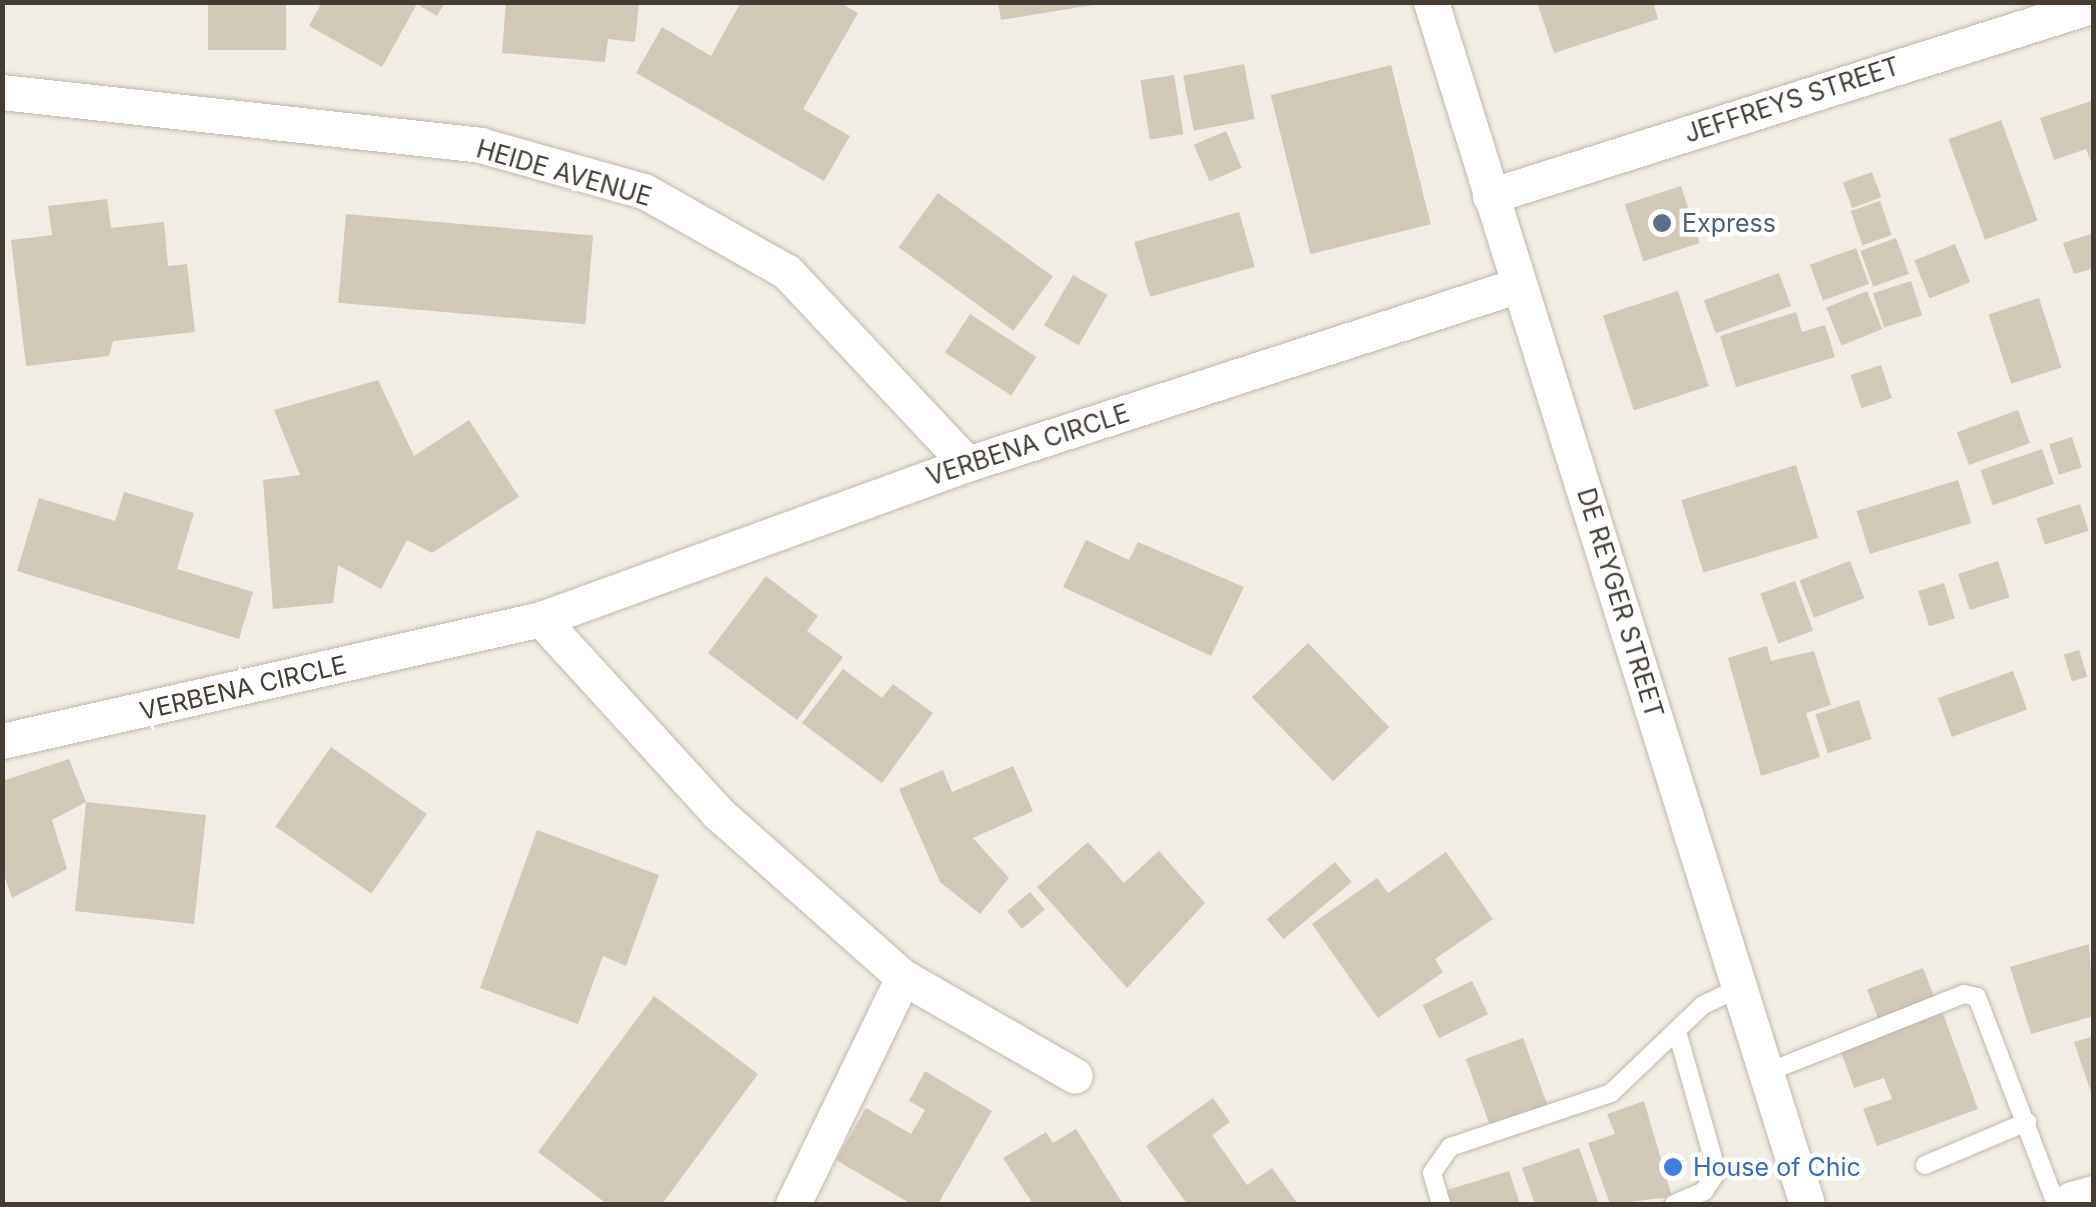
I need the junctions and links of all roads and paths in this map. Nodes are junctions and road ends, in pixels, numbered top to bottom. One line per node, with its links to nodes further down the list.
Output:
1 (1431, 2): 4 (street, DE REYGER STREET)
2 (2094, 5): 4 (street, JEFFREYS STREET)
3 (2, 92): 6 (street, HEIDE AVENUE)
4 (1490, 196): 5 (street, DE REYGER STREET)
5 (1519, 284): 6 (street, VERBENA CIRCLE); 10 (street, DE REYGER STREET)
6 (967, 464): 7 (street, VERBENA CIRCLE)
7 (541, 619): 8 (street, VERBENA CIRCLE); 9 (street)
8 (2, 742)
9 (903, 977): 13 (street); 17 (street)
10 (1740, 987): 11 (lane); 12 (street, DE REYGER STREET)
11 (1676, 1032): 18 (lane); 19 (lane)
12 (1762, 1074): 14 (lane); 20 (street, DE REYGER STREET)
13 (1075, 1076)
14 (2027, 1122): 15 (lane); 21 (lane)
15 (1925, 1165)
16 (2094, 1198): 22 (street)
17 (793, 1204)
18 (1441, 1204)
19 (1674, 1204)
20 (1808, 1204)
21 (2056, 1204)
22 (2074, 1204)

